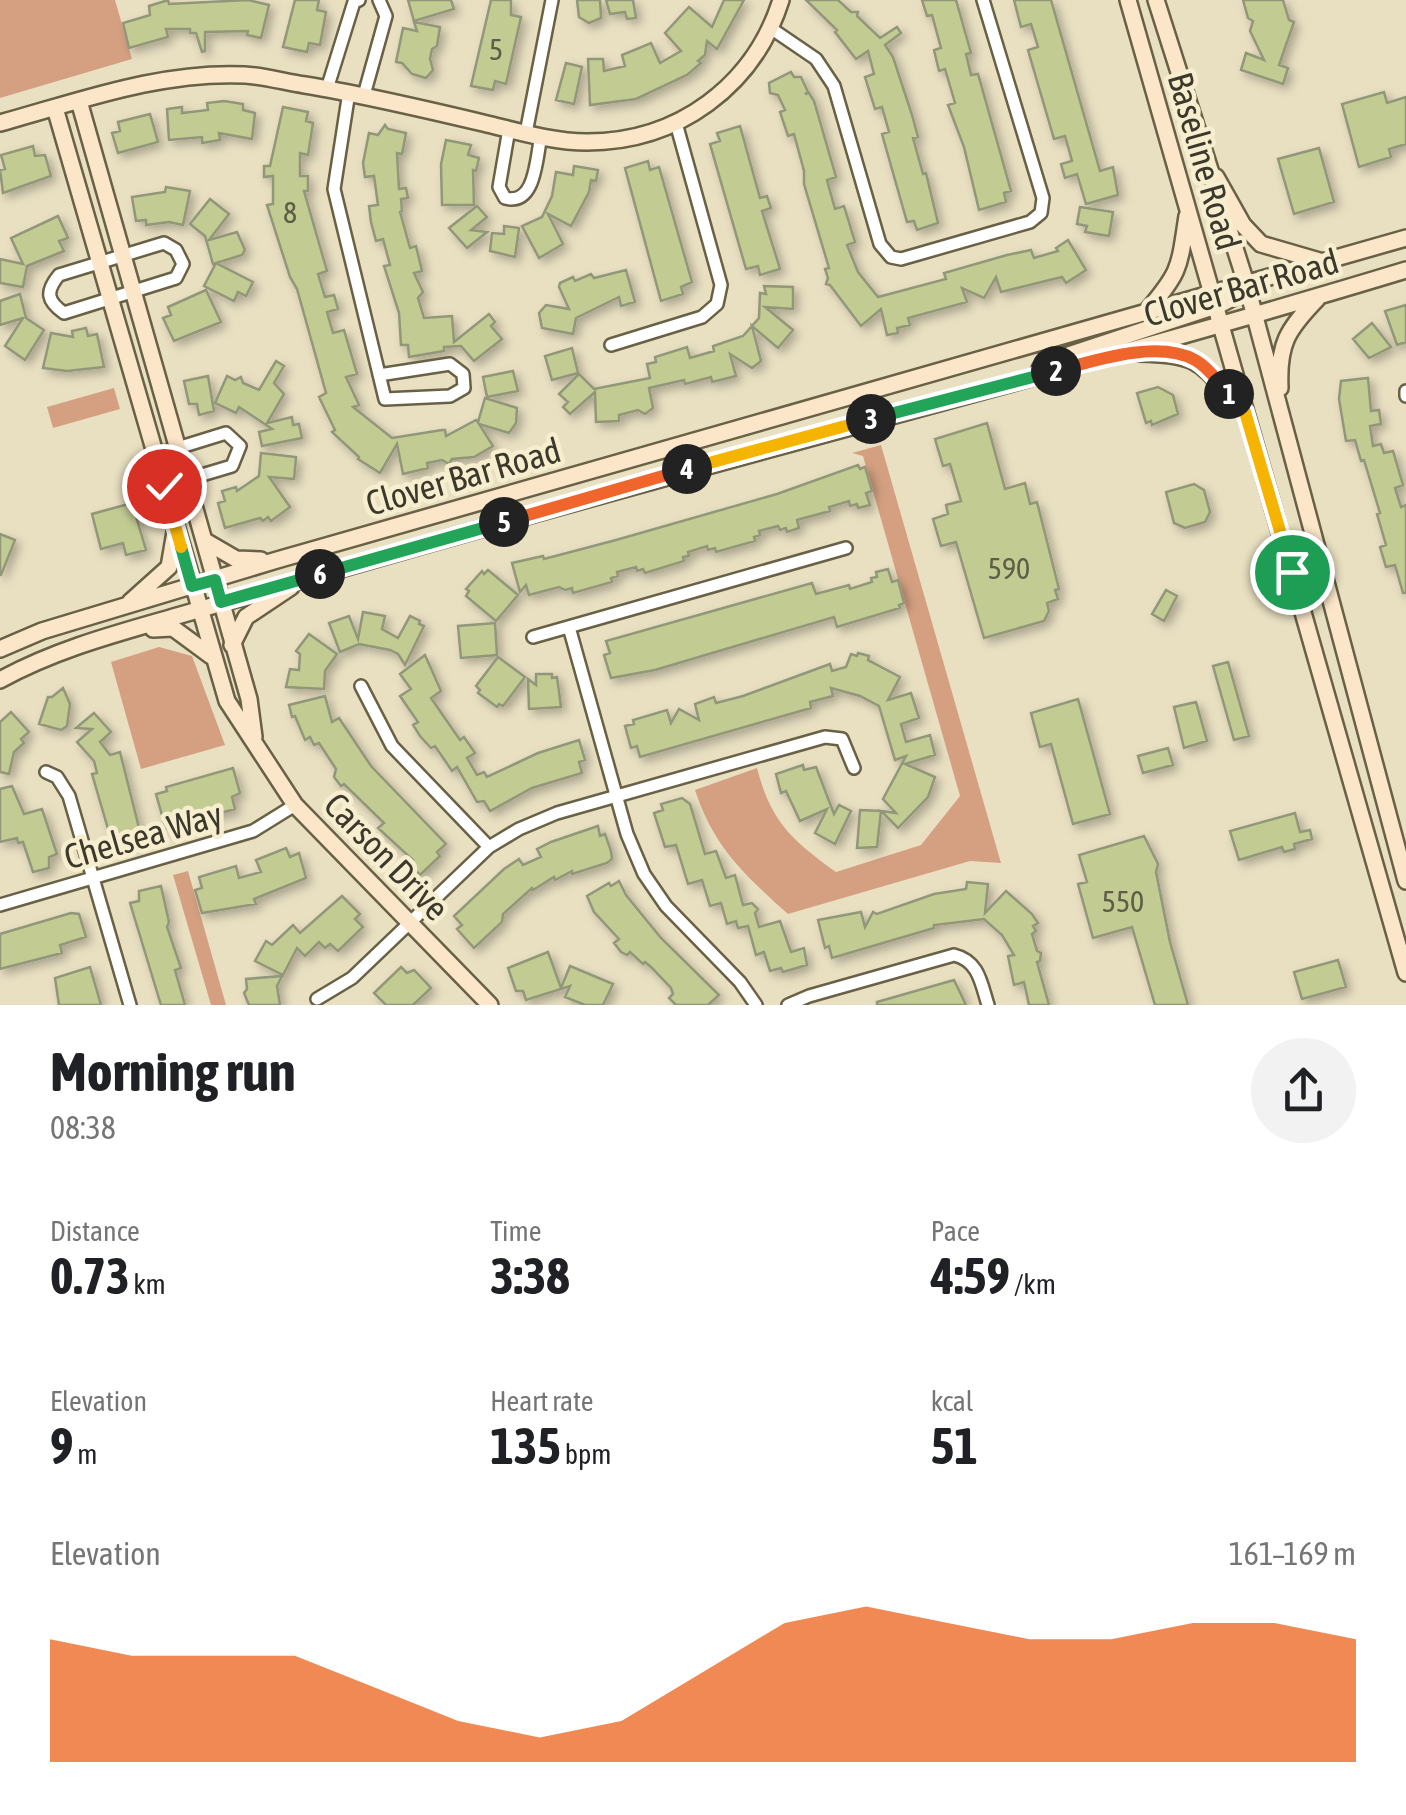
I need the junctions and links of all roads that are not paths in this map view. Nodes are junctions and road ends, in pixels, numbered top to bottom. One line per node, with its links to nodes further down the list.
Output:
1 (359, 0): 9 (street)
2 (379, 0): 10 (street)
3 (552, 0): 15 (street)
4 (781, 0): 8 (main road)
5 (983, 0): 8 (street)
6 (1128, 0): 17 (main road, Baseline Road)
7 (1156, 0): 16 (main road, Baseline Road)
8 (772, 29): 14 (main road)
9 (328, 89): 10 (main road); 11 (main road)
10 (356, 94): 15 (main road); 33 (street)
11 (79, 101): 12 (main road); 19 (main road, Carson Drive)
12 (55, 108): 13 (main road); 21 (main road, Carson Drive)
13 (0, 123)
14 (676, 124): 15 (main road); 31 (street)
15 (525, 133): 15 (street)
16 (1205, 161): 20 (main road); 23 (main road, Baseline Road)
17 (1188, 212): 27 (main road, Baseline Road); 28 (main road)
18 (1406, 238): 20 (main road, Clover Bar Road)
19 (121, 257): 21 (street); 24 (main road, Carson Drive); 24 (street)
20 (1323, 262): 23 (main road, Clover Bar Road)
21 (101, 264): 26 (main road, Carson Drive); 26 (street)
22 (1406, 270): 25 (main road, Clover Bar Road)
23 (1246, 284): 27 (main road, Clover Bar Road); 29 (main road, Baseline Road)
24 (133, 289): 26 (street); 37 (main road, Carson Drive)
25 (1320, 296): 29 (main road, Clover Bar Road); 36 (main road)
26 (110, 298): 38 (main road, Carson Drive)
27 (1213, 300): 28 (main road, Clover Bar Road); 30 (main road, Baseline Road); 34 (main road)
28 (1146, 313): 44 (main road, Clover Bar Road)
29 (1254, 314): 30 (main road, Clover Bar Road); 36 (main road, Baseline Road)
30 (1220, 324): 32 (main road, Clover Bar Road); 35 (main road, Baseline Road)
31 (612, 344)
32 (1125, 352): 34 (main road, Clover Bar Road); 35 (main road)
33 (380, 375): 33 (street)
34 (1008, 384): 45 (main road, Clover Bar Road)
35 (1245, 412): 69 (main road, Baseline Road)
36 (1281, 420): 66 (main road, Baseline Road)
37 (179, 449): 38 (street); 39 (main road, Carson Drive); 39 (street)
38 (155, 456): 40 (main road, Carson Drive)
39 (186, 479): 40 (street); 42 (main road, Carson Drive)
40 (164, 486): 41 (main road, Carson Drive)
41 (176, 528): 47 (main road, Carson Drive); 49 (main road)
42 (204, 541): 44 (main road); 46 (main road, Carson Drive)
43 (846, 548): 51 (street)
44 (277, 560): 46 (main road, Clover Bar Road)
45 (302, 579): 48 (main road, Clover Bar Road); 54 (main road)
46 (215, 580): 47 (main road, Clover Bar Road); 48 (main road, Carson Drive)
47 (192, 586): 49 (main road, Clover Bar Road); 50 (main road, Carson Drive)
48 (221, 602): 50 (main road, Clover Bar Road); 54 (main road, Carson Drive)
49 (126, 606): 55 (main road, Clover Bar Road)
50 (198, 610): 52 (main road, Clover Bar Road); 56 (main road, Carson Drive)
51 (569, 627): 53 (street); 62 (street)
52 (129, 630): 56 (main road); 57 (main road, Clover Bar Road)
53 (533, 637)
54 (232, 645): 59 (main road, Carson Drive)
55 (0, 650)
56 (212, 657): 59 (main road, Carson Drive)
57 (0, 680)
58 (361, 686): 64 (street)
59 (254, 740): 63 (main road, Carson Drive)
60 (854, 768): 62 (street)
61 (46, 772): 65 (street)
62 (616, 796): 64 (street); 73 (street)
63 (295, 805): 65 (street, Chelsea Way); 68 (main road, Carson Drive)
64 (489, 848): 68 (street)
65 (92, 878): 67 (street, Chelsea Way); 71 (street)
66 (1406, 881)
67 (0, 905)
68 (410, 924): 70 (street); 72 (main road, Carson Drive)
69 (1406, 973)
70 (317, 999)
71 (130, 1005)
72 (490, 1005)
73 (756, 1005)
74 (788, 1005): 75 (street)
75 (988, 1005)

